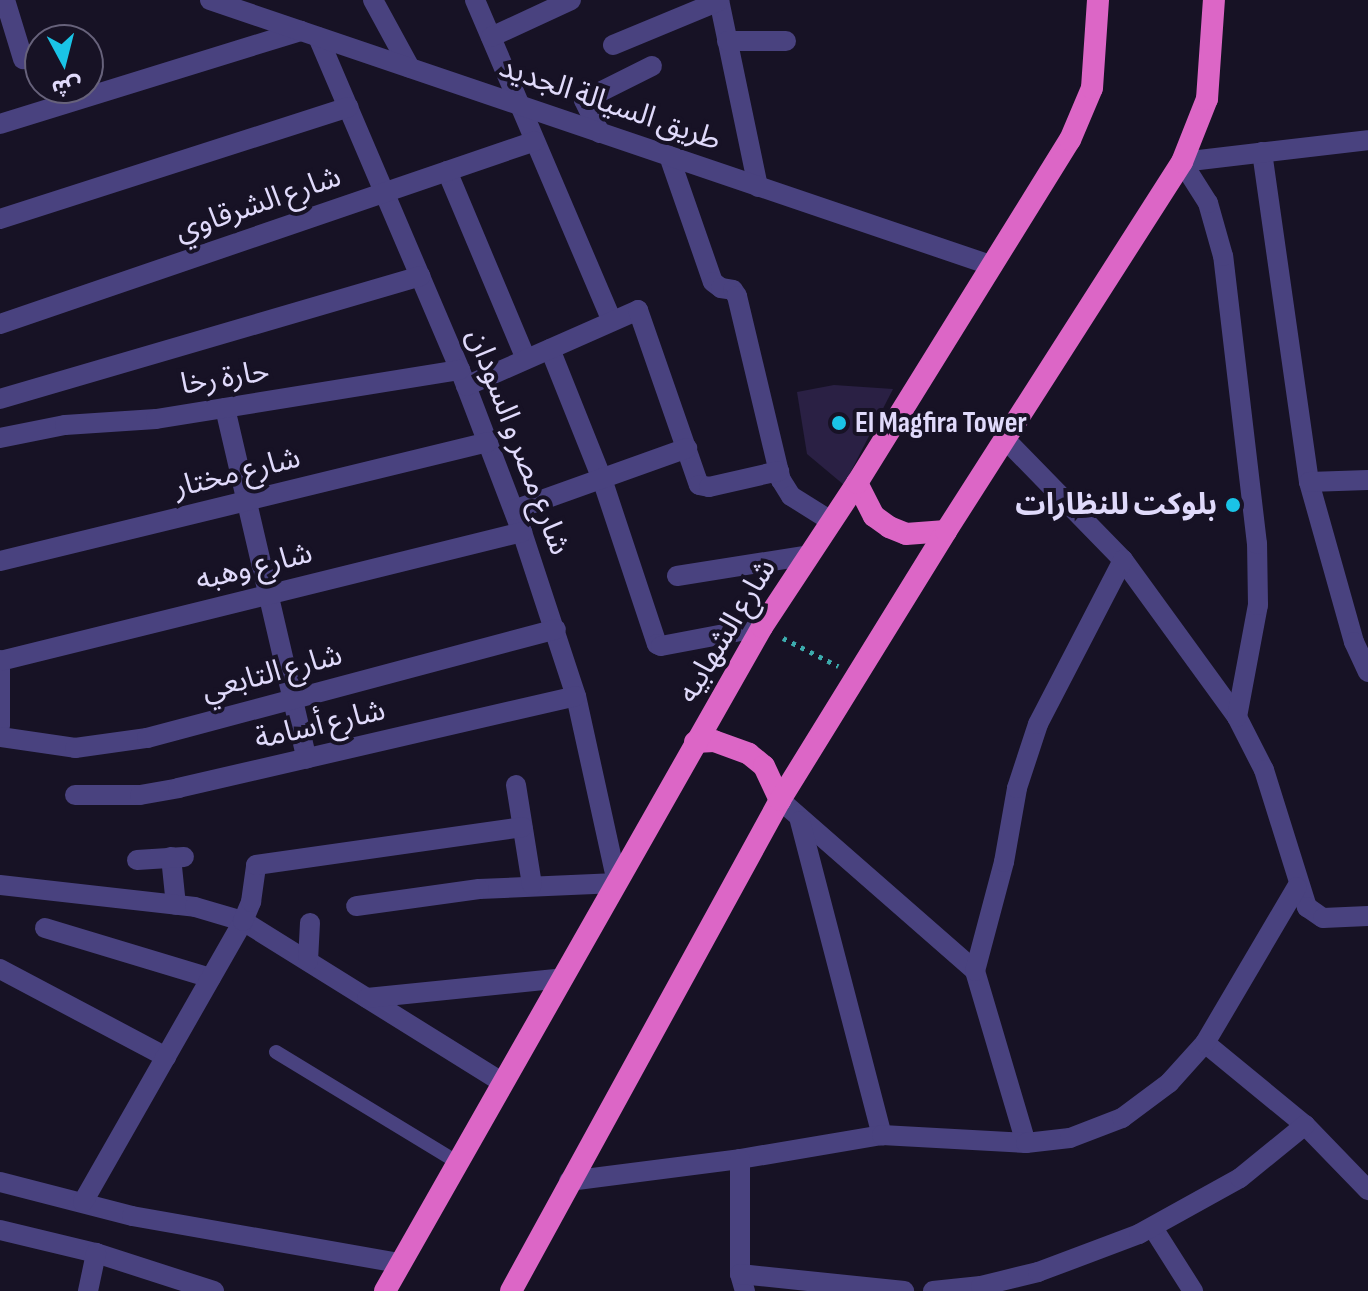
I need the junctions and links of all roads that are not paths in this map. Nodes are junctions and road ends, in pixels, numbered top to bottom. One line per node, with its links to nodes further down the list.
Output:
1 (5, 0): 14 (street)
2 (210, 0): 9 (street, طريق السيالة الجديد)
3 (373, 0): 16 (street)
4 (475, 0): 10 (street)
5 (571, 0): 10 (street)
6 (719, 0): 11 (street); 13 (street)
7 (1098, 0): 30 (highway, شارع الشهابيه)
8 (1214, 0): 25 (highway)
9 (310, 34): 16 (street, طريق السيالة الجديد); 18 (street, شارع مصر و السودان); 19 (street)
10 (491, 37): 17 (street)
11 (727, 41): 12 (street); 27 (street)
12 (786, 41)
13 (613, 45)
14 (23, 59)
15 (652, 66): 20 (street)
16 (410, 68): 17 (street, طريق السيالة الجديد)
17 (520, 105): 20 (street, طريق السيالة الجديد); 22 (street)
18 (348, 107): 28 (street, شارع مصر و السودان); 29 (street)
19 (0, 124)
20 (600, 133): 24 (street, طريق السيالة الجديد)
21 (1368, 140): 23 (street)
22 (535, 141): 26 (street, شارع الشرقاوي); 32 (street)
23 (1262, 152): 25 (street); 46 (street)
24 (669, 156): 27 (street, طريق السيالة الجديد); 43 (street)
25 (1182, 162): 40 (highway); 64 (street)
26 (447, 171): 28 (street, شارع الشرقاوي); 35 (street)
27 (758, 187): 30 (street, طريق السيالة الجديد)
28 (384, 193): 31 (street, شارع مصر و السودان); 33 (street, شارع الشرقاوي)
29 (0, 219)
30 (990, 265): 47 (highway, شارع الشهابيه)
31 (420, 276): 36 (street, شارع مصر و السودان); 37 (street)
32 (612, 321): 34 (street, حارة رخا); 42 (street, حارة رخا)
33 (0, 324)
34 (550, 349): 35 (street, حارة رخا); 44 (street)
35 (526, 359): 36 (street, حارة رخا)
36 (463, 378): 38 (street, حارة رخا); 41 (street, شارع مصر و السودان)
37 (0, 399)
38 (225, 408): 39 (street, حارة رخا); 48 (street)
39 (0, 438)
40 (1005, 439): 51 (highway); 54 (street)
41 (488, 442): 48 (street, شارع مختار); 49 (street, شارع مصر و السودان)
42 (687, 448): 43 (street); 44 (street)
43 (779, 471): 50 (street)
44 (602, 479): 49 (street); 58 (street)
45 (1368, 480): 46 (street)
46 (1309, 482): 61 (street)
47 (857, 483): 50 (highway, شارع الشهابيه); 51 (highway)
48 (247, 501): 55 (street, شارع مختار); 57 (street)
49 (514, 510): 52 (street, شارع مصر و السودان)
50 (831, 521): 53 (highway, شارع الشهابيه)
51 (946, 531): 71 (highway)
52 (522, 532): 57 (street, شارع وهبه); 59 (street, شارع مصر و السودان)
53 (809, 555): 56 (street); 58 (highway, شارع الشهابيه)
54 (1123, 560): 64 (street); 87 (street)
55 (0, 561)
56 (677, 576)
57 (269, 594): 60 (street, شارع وهبه); 63 (street)
58 (762, 627): 67 (highway, شارع الشهابيه)
59 (556, 629): 62 (street, شارع مصر و السودان); 63 (street, شارع التابعي)
60 (0, 660): 65 (street)
61 (1368, 672)
62 (576, 696): 68 (street, شارع أسامة); 75 (street, شارع مصر و السودان)
63 (293, 699): 66 (street, شارع التابعي); 68 (street)
64 (1237, 717): 78 (street)
65 (0, 726)
66 (0, 737)
67 (695, 742): 71 (highway); 75 (highway, شارع الشهابيه)
68 (307, 759): 70 (street, شارع أسامة)
69 (516, 785): 73 (street)
70 (75, 795)
71 (780, 800): 72 (street); 100 (highway)
72 (800, 821): 87 (street); 96 (street)
73 (522, 827): 77 (street); 82 (street)
74 (137, 860): 79 (street)
75 (617, 883): 77 (street); 89 (highway, شارع الشهابيه)
76 (0, 885): 79 (street)
77 (532, 885): 80 (street)
78 (1297, 887): 81 (street); 91 (street)
79 (176, 905): 82 (street)
80 (356, 906)
81 (1368, 916)
82 (243, 921): 85 (street); 88 (street)
83 (310, 923): 85 (street)
84 (45, 928): 88 (street)
85 (308, 961): 90 (street)
86 (0, 969): 93 (street)
87 (975, 971): 97 (street)
88 (211, 978): 93 (street)
89 (563, 978): 90 (street); 94 (highway, شارع الشهابيه)
90 (367, 998): 94 (street)
91 (1205, 1043): 95 (street); 97 (street)
92 (276, 1052): 99 (lane)
93 (166, 1057): 103 (street)
94 (503, 1083): 99 (highway, شارع الشهابيه)
95 (1305, 1125): 102 (street); 104 (street)
96 (882, 1135): 97 (street); 98 (street)
97 (1026, 1143)
98 (740, 1159): 100 (street); 109 (street)
99 (457, 1162): 107 (highway, شارع الشهابيه)
100 (569, 1181): 114 (highway)
101 (0, 1182): 103 (street)
102 (1368, 1190)
103 (83, 1202): 107 (street)
104 (1153, 1228): 110 (street); 117 (street)
105 (0, 1230): 106 (street)
106 (96, 1253): 108 (street); 111 (street)
107 (398, 1263): 113 (highway, شارع الشهابيه)
108 (160, 1282): 112 (street)
109 (742, 1282): 115 (street)
110 (1008, 1286): 116 (street)
111 (88, 1291)
112 (214, 1291)
113 (385, 1291)
114 (511, 1291)
115 (904, 1291)
116 (933, 1291)
117 (1193, 1291)

